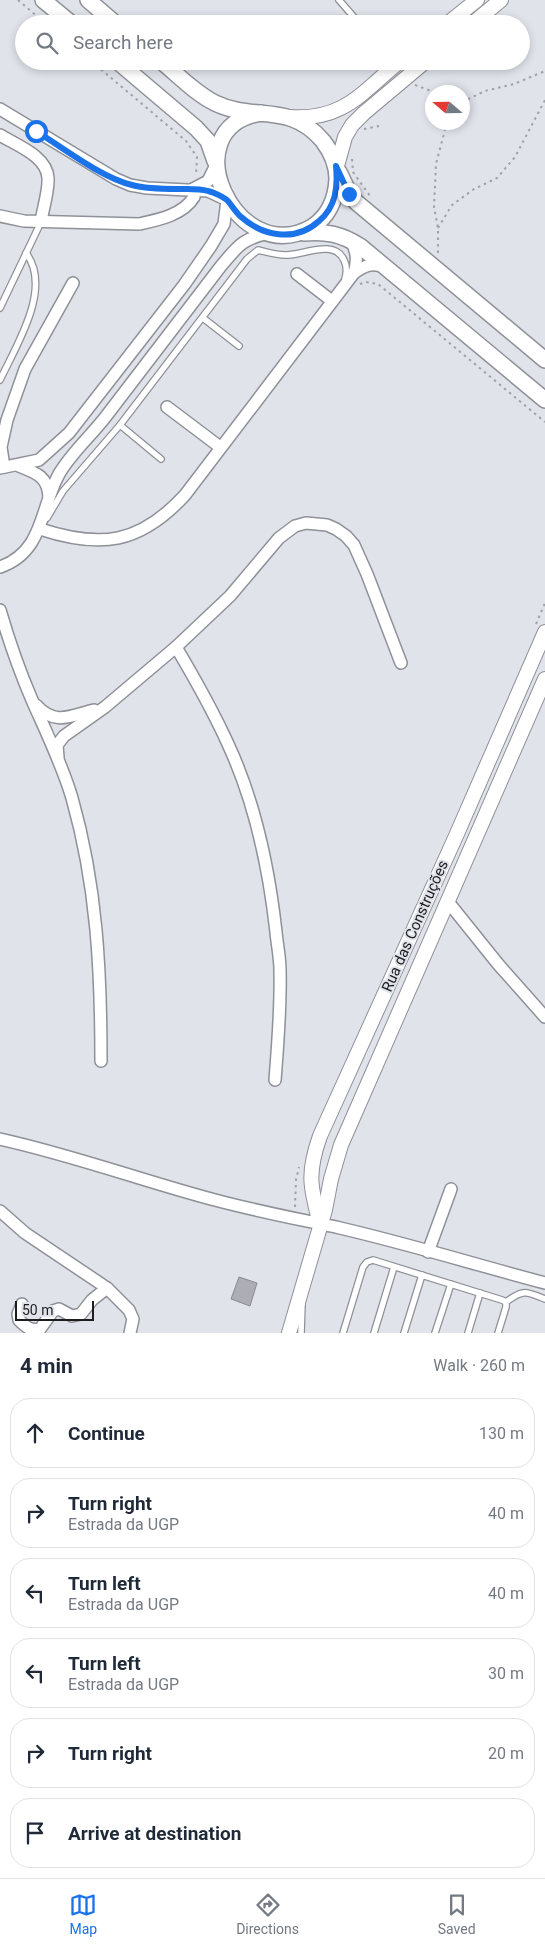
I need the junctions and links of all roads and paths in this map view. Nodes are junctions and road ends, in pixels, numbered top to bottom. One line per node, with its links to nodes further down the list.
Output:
1 (18, 0): 7 (path)
2 (44, 0): 8 (main road)
3 (88, 0): 9 (main road)
4 (339, 0): 10 (lane)
5 (477, 0): 11 (street)
6 (501, 0): 12 (street)
7 (36, 15)
8 (62, 15)
9 (106, 15)
10 (352, 15)
11 (458, 15)
12 (483, 15)
13 (102, 70): 33 (path)
14 (128, 70): 31 (main road)
15 (172, 70): 24 (main road)
16 (388, 70): 25 (street)
17 (416, 70): 19 (street)
18 (545, 71): 21 (path)
19 (404, 80): 20 (path); 32 (street)
20 (425, 88)
21 (470, 98)
22 (545, 100): 38 (path)
23 (0, 109): 33 (street)
24 (262, 113): 25 (main road); 31 (main road)
25 (288, 117): 32 (main road)
26 (379, 126): 27 (path)
27 (360, 130)
28 (445, 130): 38 (path)
29 (0, 135): 37 (street)
30 (351, 152): 35 (path)
31 (216, 165): 33 (street); 34 (main road)
32 (336, 166): 40 (main road); 54 (main road)
33 (193, 189): 34 (street); 37 (street)
34 (228, 200): 39 (main road); 62 (street)
35 (374, 202)
36 (0, 216): 37 (street)
37 (41, 221): 43 (lane)
38 (438, 228): 42 (path)
39 (269, 233): 40 (main road); 64 (street)
40 (290, 235): 41 (main road)
41 (350, 239): 44 (main road); 45 (street)
42 (431, 250)
43 (26, 253): 51 (lane); 55 (lane)
44 (388, 269): 45 (street); 56 (main road)
45 (354, 273): 49 (street)
46 (297, 274): 50 (street)
47 (73, 283): 63 (street)
48 (355, 286): 58 (path)
49 (342, 288): 50 (street); 52 (lane)
50 (332, 300): 60 (street)
51 (0, 308)
52 (203, 318): 53 (lane); 59 (lane)
53 (239, 346)
54 (545, 360)
55 (0, 380)
56 (545, 400)
57 (167, 406): 60 (street)
58 (545, 422)
59 (120, 425): 61 (lane); 65 (lane)
60 (220, 447): 65 (street)
61 (162, 459)
62 (16, 465): 63 (street); 64 (street)
63 (2, 467)
64 (49, 498): 65 (street)
65 (40, 529): 66 (street)
66 (0, 567)
67 (0, 610): 72 (street)
68 (545, 632): 82 (street, Rua das Construções)
69 (176, 647): 70 (street); 73 (street); 78 (street)
70 (401, 663)
71 (545, 679): 75 (street, Rua das Construções)
72 (31, 699): 73 (street); 74 (street)
73 (105, 707): 74 (street)
74 (58, 758): 77 (street)
75 (449, 902): 76 (street); 82 (street, Rua das Construções)
76 (545, 1017)
77 (101, 1061)
78 (275, 1080)
79 (0, 1139): 82 (street)
80 (452, 1189): 83 (street)
81 (2, 1215): 88 (street)
82 (320, 1224): 83 (street); 89 (street, Rua das Construções)
83 (428, 1252): 86 (street)
84 (394, 1266): 85 (lane); 97 (lane); 98 (lane)
85 (422, 1275): 87 (lane); 99 (lane)
86 (545, 1283)
87 (451, 1284): 90 (lane); 100 (lane)
88 (107, 1288): 93 (street); 94 (street)
89 (303, 1289): 95 (street, Rua das Construções); 96 (lane)
90 (480, 1293): 92 (lane); 101 (lane)
91 (545, 1299): 92 (lane)
92 (506, 1302): 102 (lane)
93 (22, 1304)
94 (130, 1333)
95 (289, 1333)
96 (301, 1333)
97 (343, 1333)
98 (374, 1333)
99 (404, 1333)
100 (435, 1333)
101 (468, 1333)
102 (498, 1333)

